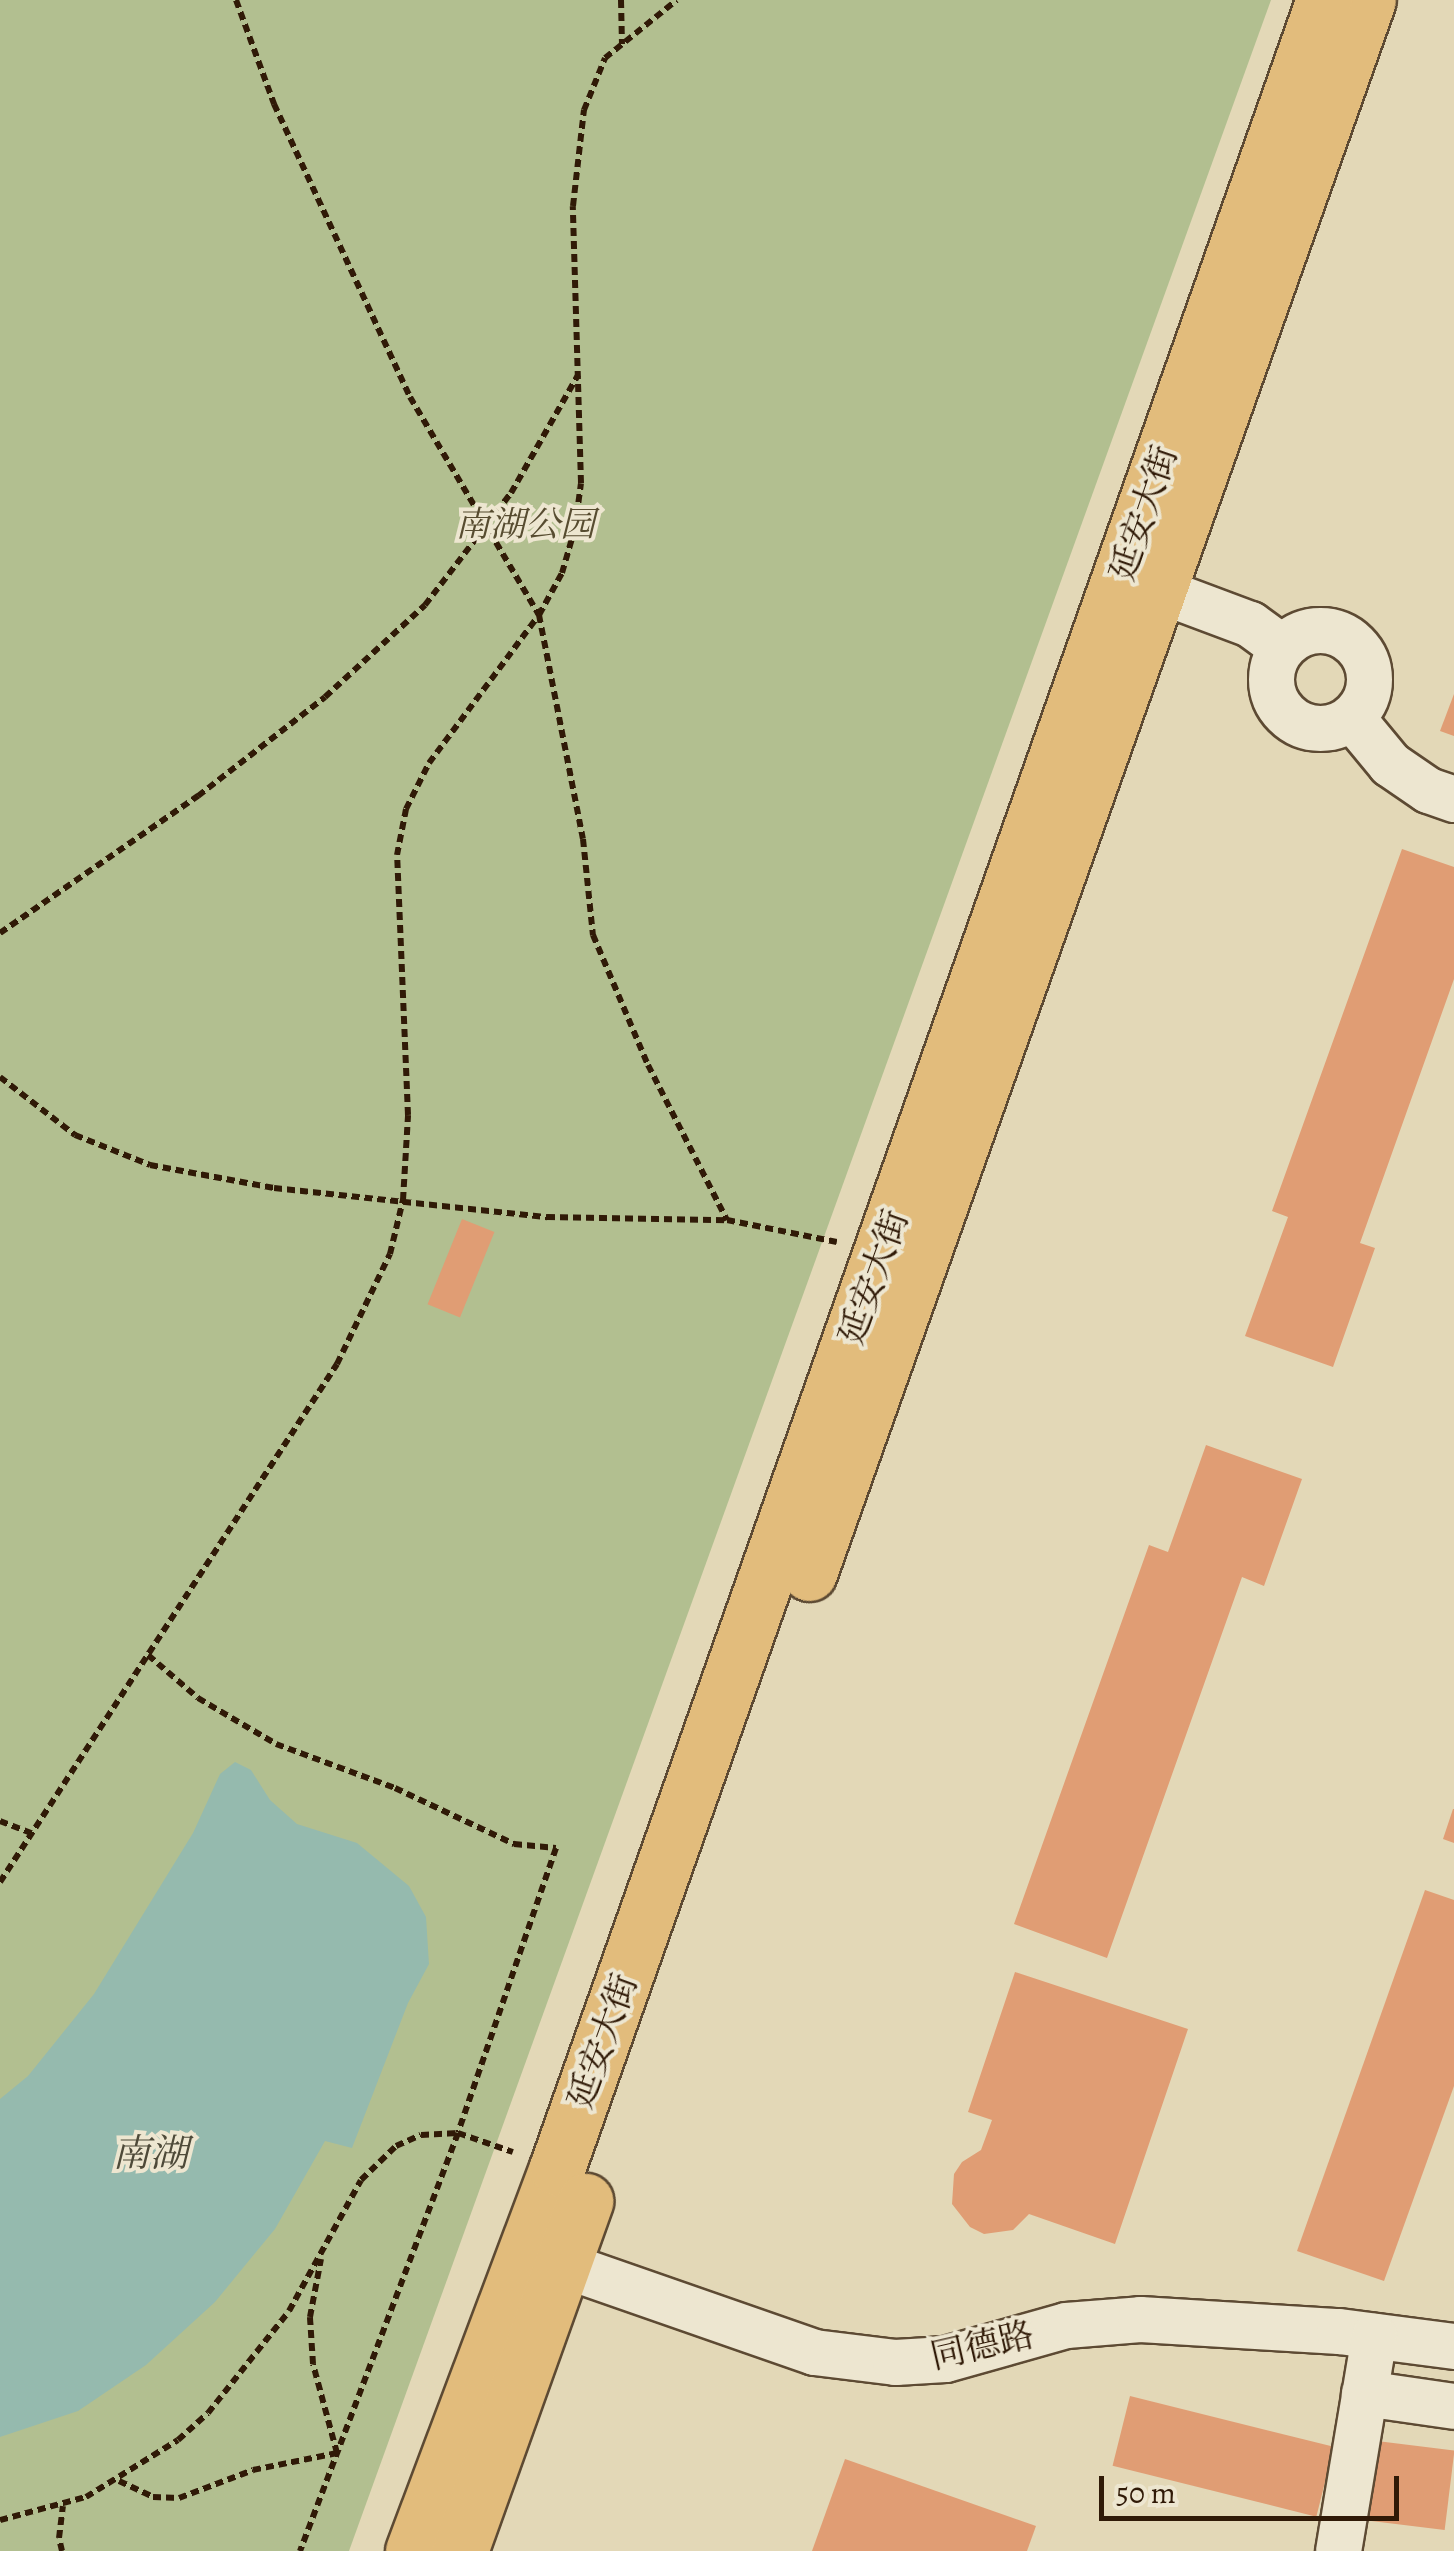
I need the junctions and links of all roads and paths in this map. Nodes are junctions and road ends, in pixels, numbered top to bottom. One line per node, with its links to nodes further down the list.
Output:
1 (236, 0): 8 (path)
2 (621, 0): 6 (path)
3 (677, 0): 6 (path)
4 (1324, 0): 18 (main road, 延安大街)
5 (1368, 0): 9 (main road, 延安大街)
6 (622, 45): 7 (path)
7 (578, 374): 8 (path); 10 (path)
8 (488, 524): 10 (path); 14 (path)
9 (1159, 590): 11 (street); 26 (main road, 延安大街)
10 (539, 615): 16 (path); 17 (path)
11 (1282, 647): 12 (street); 12 (street)
12 (1352, 718): 13 (street)
13 (1454, 800)
14 (0, 933)
15 (0, 1076): 16 (path)
16 (404, 1200): 17 (path); 19 (path)
17 (726, 1220): 18 (path)
18 (882, 1252): 24 (main road, 延安大街)
19 (148, 1655): 21 (path); 23 (path)
20 (0, 1821): 21 (path)
21 (32, 1833): 22 (path)
22 (0, 1882)
23 (458, 2133): 24 (path); 25 (path); 31 (path)
24 (557, 2168): 26 (main road, 延安大街)
25 (322, 2251): 31 (path); 32 (path)
26 (544, 2258): 27 (street, 同德路); 37 (main road, 延安大街); 38 (main road, 延安大街)
27 (1374, 2336): 28 (street, 同德路); 29 (street)
28 (1454, 2346)
29 (1364, 2392): 30 (street); 39 (street)
30 (1454, 2406)
31 (337, 2453): 32 (path); 36 (path)
32 (118, 2480): 33 (path)
33 (63, 2506): 34 (path); 35 (path)
34 (0, 2520)
35 (62, 2551)
36 (300, 2551)
37 (413, 2551)
38 (460, 2551)
39 (1338, 2551)

